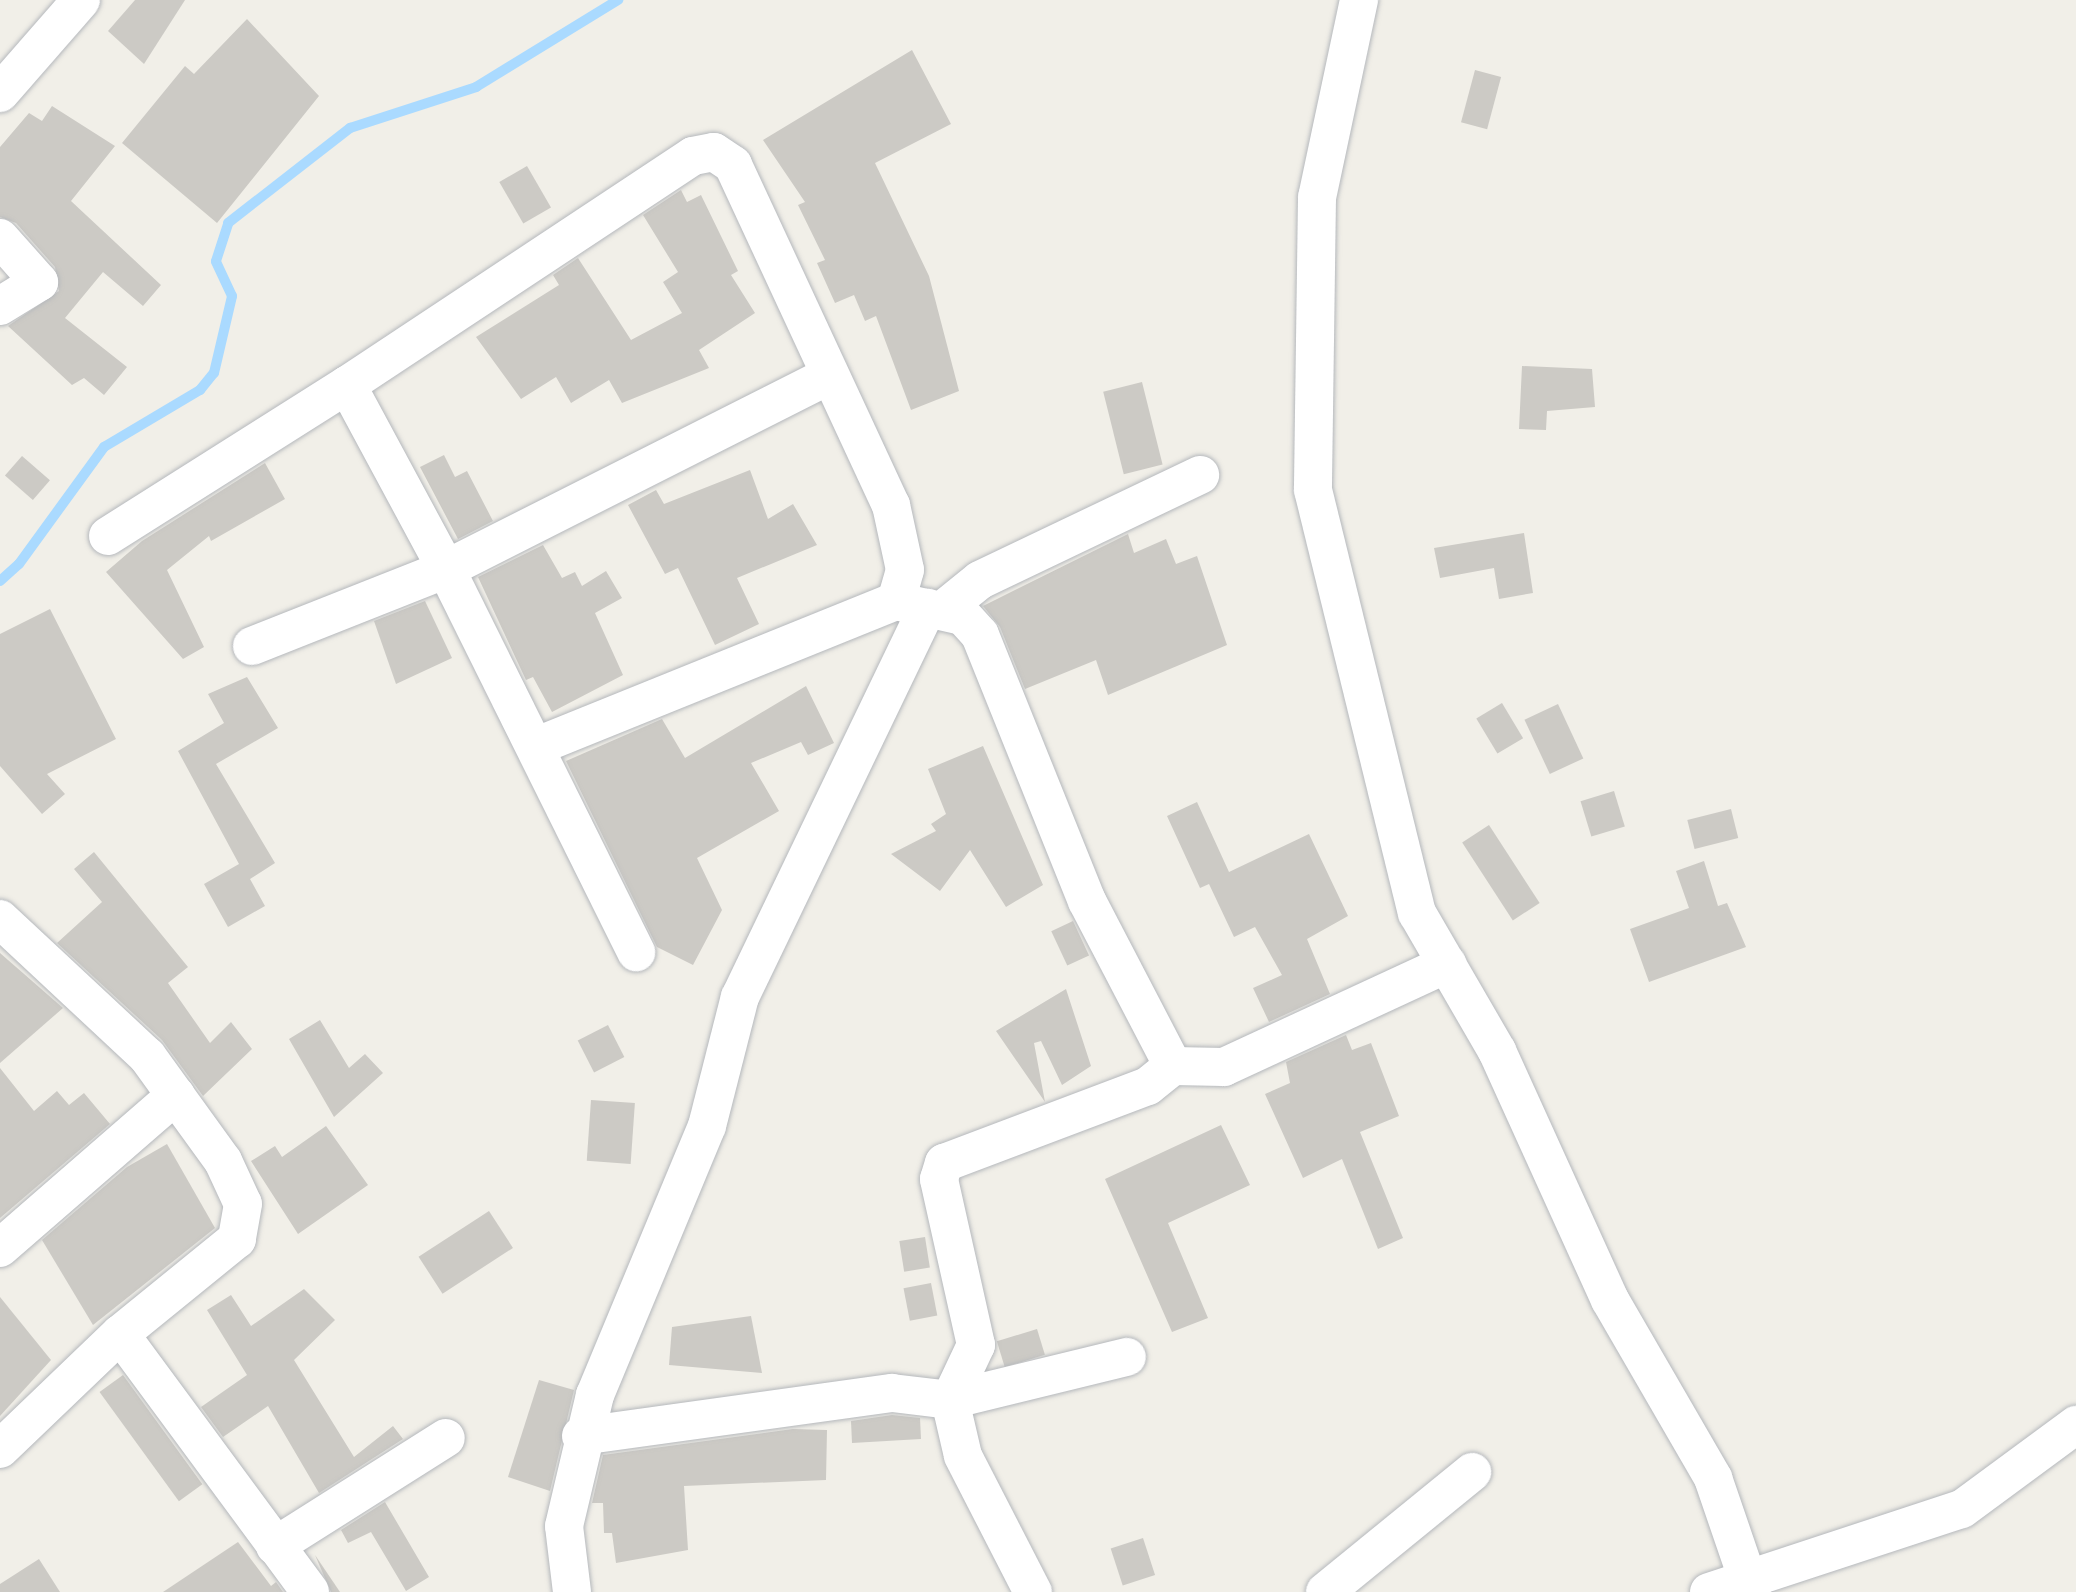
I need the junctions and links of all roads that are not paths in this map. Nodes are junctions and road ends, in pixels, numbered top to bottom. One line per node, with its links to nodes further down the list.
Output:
1 (81, 0): 3 (street)
2 (1359, 0): 16 (street)
3 (0, 93)
4 (0, 238): 5 (street)
5 (0, 306)
6 (830, 375): 7 (street); 10 (street); 11 (street)
7 (347, 385): 9 (street); 10 (street)
8 (1200, 475): 11 (street)
9 (108, 536)
10 (446, 569): 12 (street); 13 (street)
11 (922, 606): 13 (street); 17 (street); 24 (street)
12 (252, 646)
13 (537, 746): 15 (street)
14 (0, 919): 18 (street)
15 (636, 952)
16 (1447, 964): 17 (street); 29 (street)
17 (1173, 1066): 22 (street)
18 (176, 1095): 19 (street); 20 (street)
19 (0, 1248)
20 (120, 1334): 26 (street); 28 (street)
21 (1127, 1357): 22 (street)
22 (950, 1400): 24 (street); 32 (street)
23 (2076, 1425): 29 (street)
24 (581, 1436): 31 (street)
25 (446, 1438): 28 (street)
26 (0, 1449)
27 (1472, 1472): 33 (street)
28 (275, 1546): 30 (street)
29 (1735, 1588)
30 (310, 1592)
31 (572, 1592)
32 (1032, 1592)
33 (1325, 1592)

